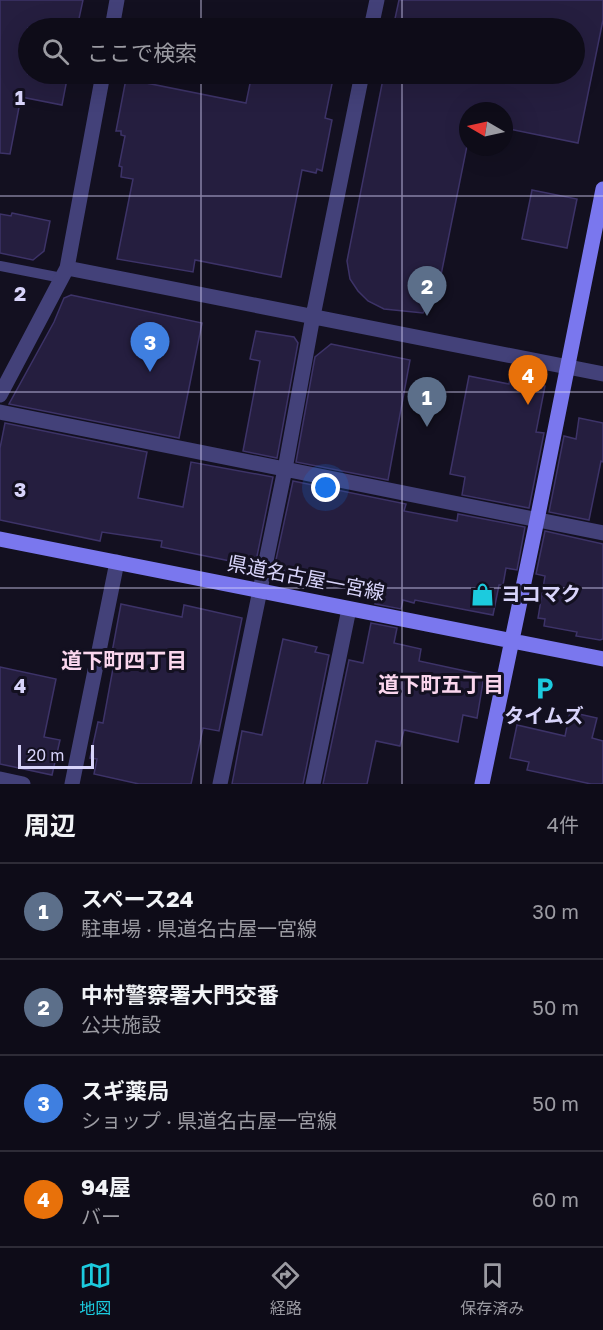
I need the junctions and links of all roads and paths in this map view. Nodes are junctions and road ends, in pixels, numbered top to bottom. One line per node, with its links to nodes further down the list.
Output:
1 (117, 0): 3 (street)
2 (377, 0): 4 (street)
3 (114, 18)
4 (373, 18)
5 (101, 84): 9 (street)
6 (360, 84): 10 (street)
7 (603, 189): 11 (main road)
8 (0, 266): 9 (lane)
9 (64, 273): 10 (street); 13 (street)
10 (313, 316): 11 (street); 15 (street)
11 (568, 367): 12 (street); 16 (main road)
12 (603, 374)
13 (0, 395)
14 (0, 412): 15 (street)
15 (285, 469): 16 (street); 20 (street)
16 (537, 520): 17 (street); 22 (main road)
17 (603, 533)
18 (0, 540): 19 (main road, 県道名古屋一宮線)
19 (117, 562): 20 (main road, 県道名古屋一宮線); 26 (street)
20 (260, 590): 21 (main road, 県道名古屋一宮線); 27 (street)
21 (349, 609): 22 (main road, 県道名古屋一宮線); 28 (street)
22 (512, 640): 23 (main road, 県道名古屋一宮線); 29 (main road)
23 (603, 659)
24 (0, 779): 25 (street)
25 (23, 784)
26 (72, 784)
27 (220, 784)
28 (313, 784)
29 (482, 784)

